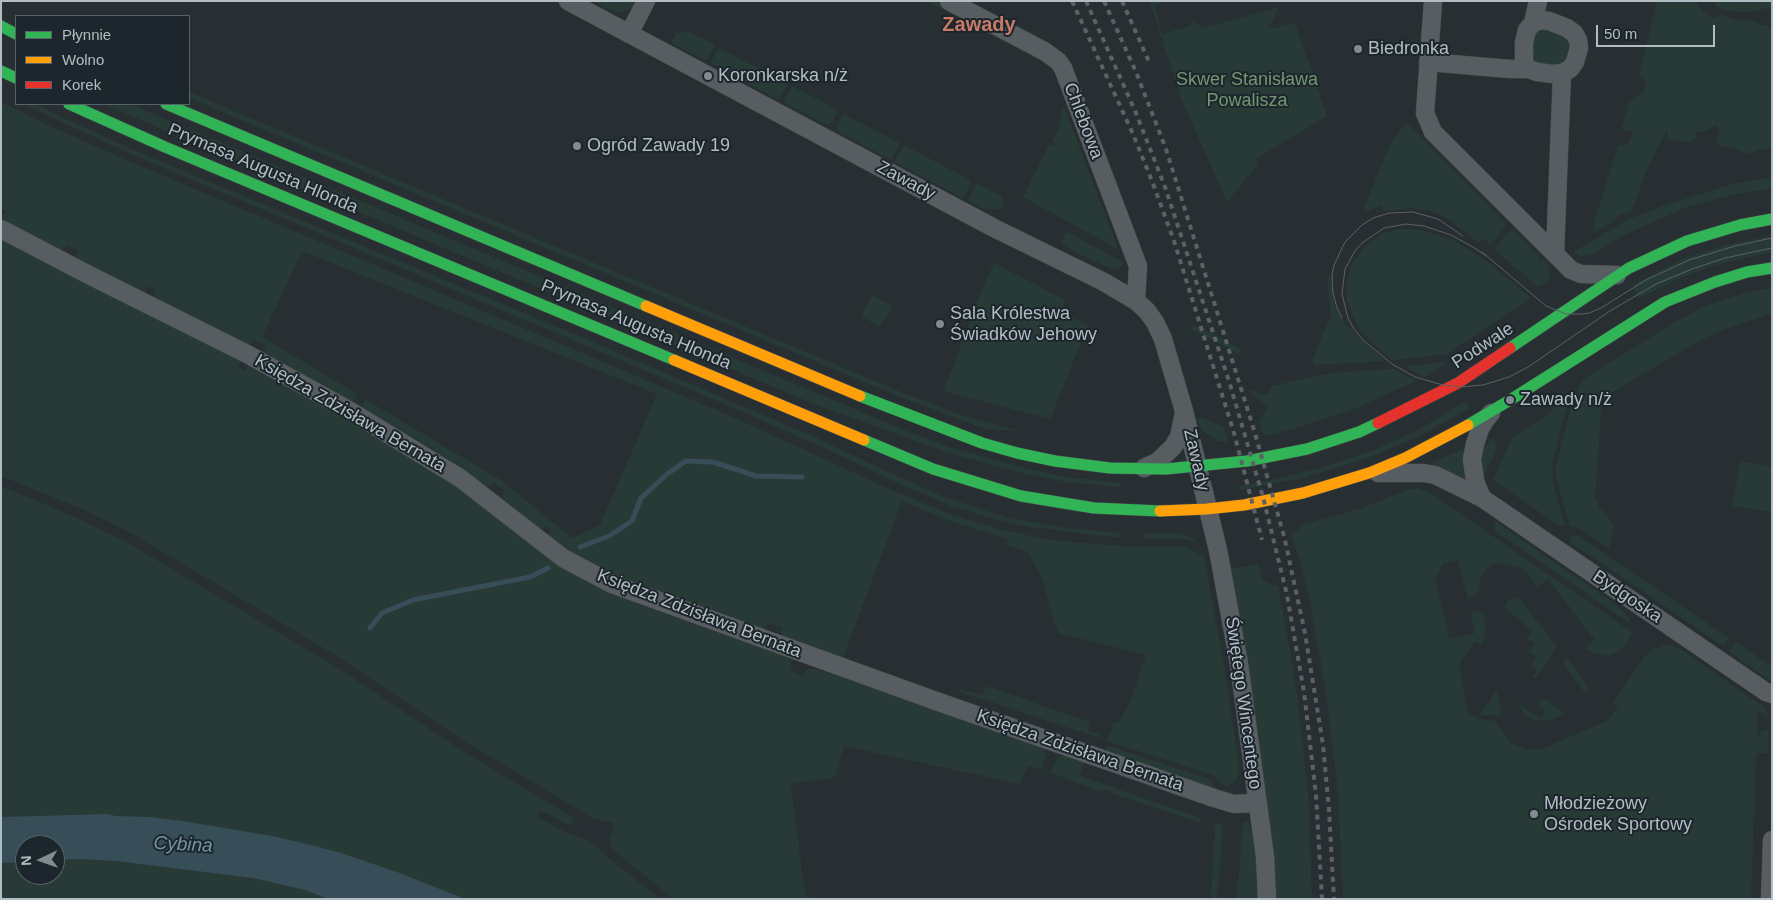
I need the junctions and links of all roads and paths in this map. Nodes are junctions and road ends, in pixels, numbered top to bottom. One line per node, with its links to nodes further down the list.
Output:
1 (568, 1): 9 (street, Zawady)
2 (646, 1): 9 (street)
3 (950, 1): 22 (street, Chlebowa)
4 (1433, 1): 10 (street)
5 (1538, 1): 6 (street)
6 (1534, 23): 11 (street); 13 (street)
7 (1, 26): 8 (main road)
8 (15, 33)
9 (629, 34): 22 (street, Zawady)
10 (1428, 62): 11 (street); 19 (street)
11 (1529, 69): 13 (street)
12 (1, 71): 14 (main road)
13 (1562, 73): 19 (street)
14 (15, 78)
15 (71, 105): 29 (main road, Prymasa Augusta Hlonda)
16 (168, 105): 26 (main road, Prymasa Augusta Hlonda)
17 (1772, 219): 21 (main road, Podwale)
18 (1, 229): 31 (street, Księdza Zdzisława Bernata)
19 (1555, 254): 21 (street)
20 (1772, 268): 23 (main road)
21 (1617, 275): 25 (main road, Podwale)
22 (1136, 300): 24 (street, Zawady)
23 (1495, 409): 27 (main road); 28 (street)
24 (1184, 411): 25 (street, Zawady); 26 (street, Zawady)
25 (1198, 467): 26 (main road, Prymasa Augusta Hlonda); 29 (street, Zawady)
26 (1132, 469)
27 (1369, 473): 28 (street, Bydgoska); 29 (main road)
28 (1482, 498): 30 (street, Bydgoska)
29 (1207, 509): 31 (street, Świętego Wincentego)
30 (1772, 694)
31 (1256, 803): 33 (street, Świętego Wincentego)
32 (1772, 840): 34 (street)
33 (1267, 899)
34 (1770, 899)

